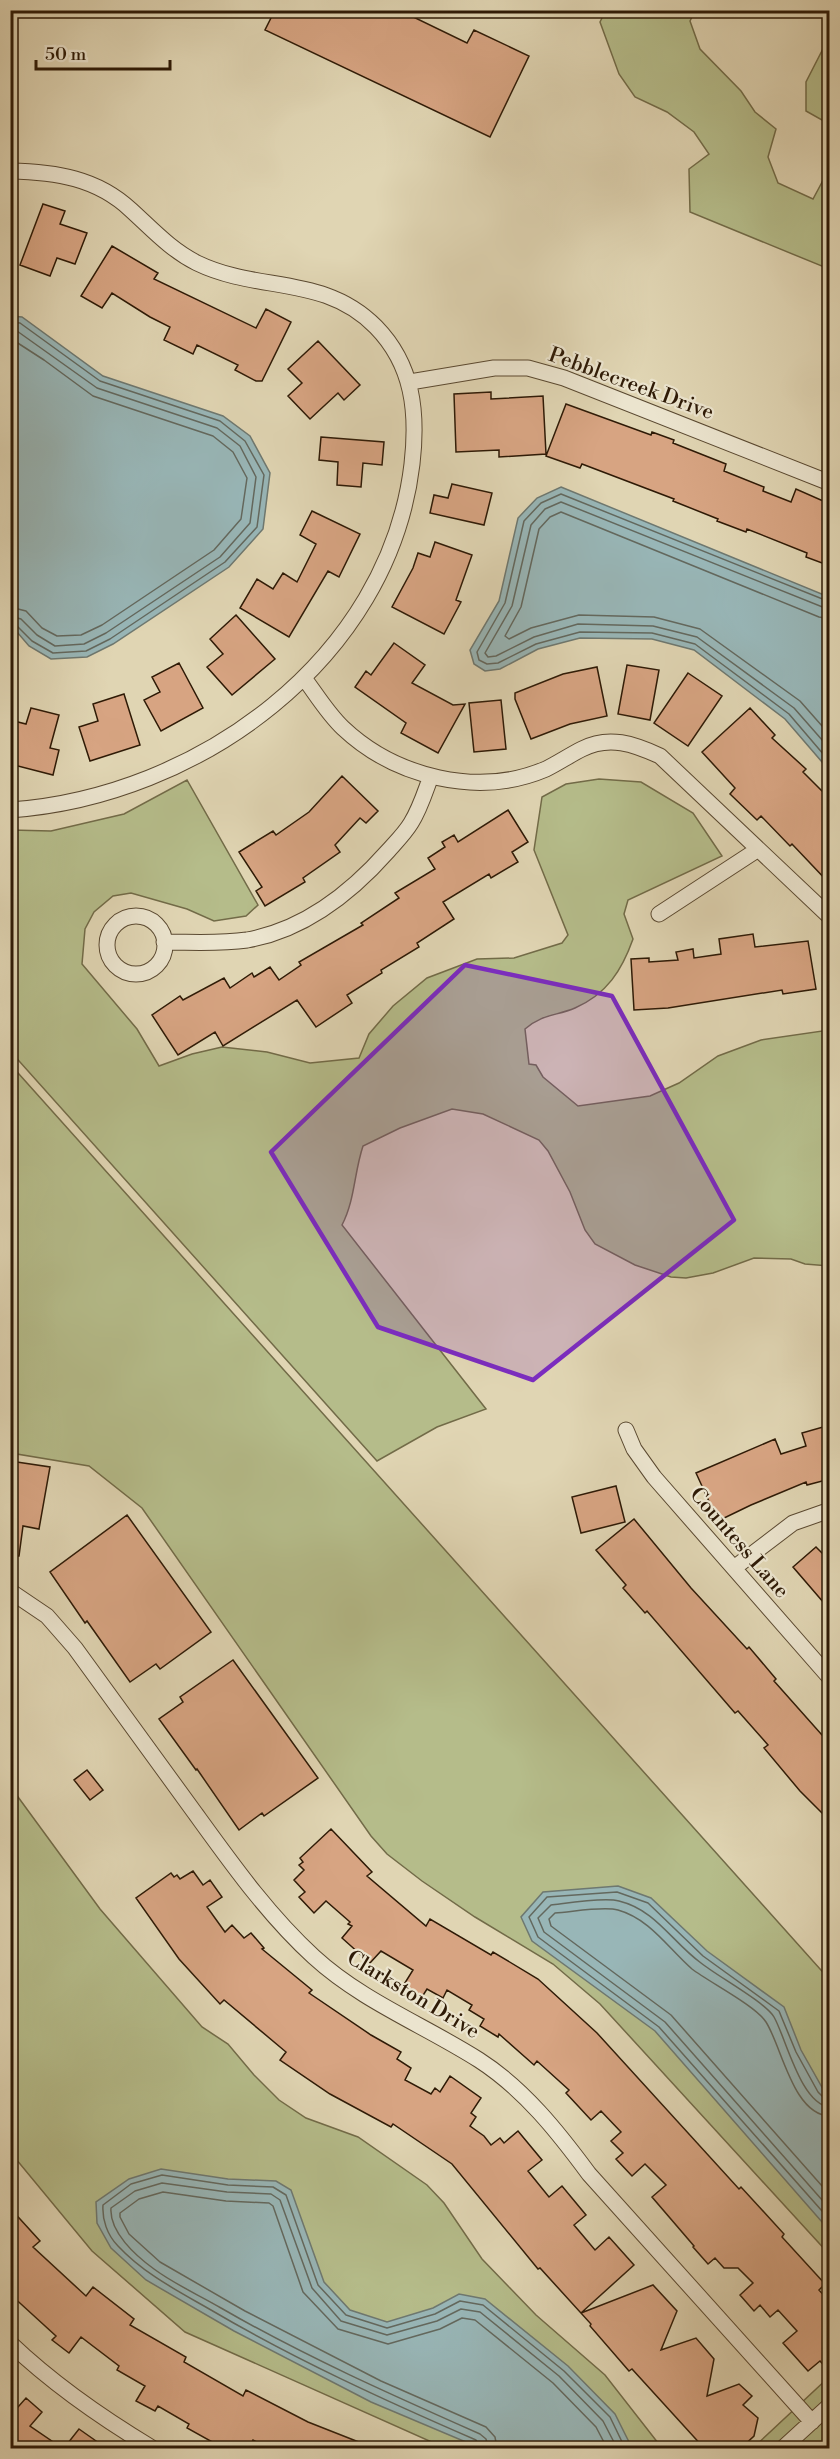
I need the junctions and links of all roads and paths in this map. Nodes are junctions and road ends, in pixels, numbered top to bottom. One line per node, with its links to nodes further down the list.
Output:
1 (10, 171): 2 (street)
2 (410, 382): 3 (street, Pebblecreek Drive); 4 (street)
3 (830, 483)
4 (304, 678): 5 (street); 6 (street)
5 (431, 776): 7 (street); 10 (street)
6 (10, 810)
7 (757, 850): 8 (street); 9 (street)
8 (659, 914)
9 (830, 917)
10 (164, 942)
11 (626, 1430): 13 (street, Countess Lane)
12 (830, 1510): 13 (street)
13 (734, 1568): 15 (street, Countess Lane)
14 (10, 1591): 18 (street, Clarkston Drive)
15 (830, 1678)
16 (10, 2343): 19 (street)
17 (830, 2405): 18 (street)
18 (812, 2422): 20 (street)
19 (152, 2448)
20 (783, 2448)

